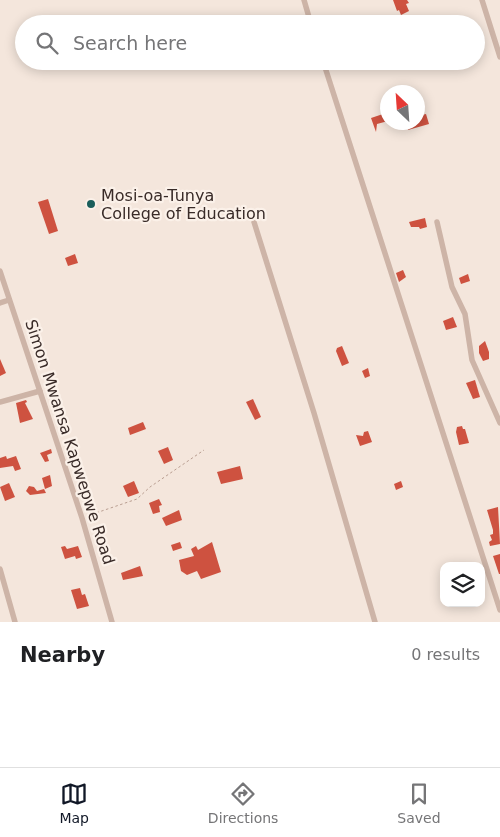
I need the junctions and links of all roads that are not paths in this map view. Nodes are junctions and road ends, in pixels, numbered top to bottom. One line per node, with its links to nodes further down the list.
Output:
1 (304, 0): 3 (street)
2 (482, 0): 4 (street)
3 (308, 15)
4 (500, 57)
5 (326, 70): 15 (street)
6 (254, 222): 18 (street)
7 (436, 222): 13 (street)
8 (0, 271): 9 (street, Simon Mwansa Kapwepwe Road)
9 (9, 300): 10 (street); 11 (street, Simon Mwansa Kapwepwe Road)
10 (0, 303)
11 (40, 391): 12 (street); 17 (street, Simon Mwansa Kapwepwe Road)
12 (0, 402)
13 (500, 423)
14 (0, 569): 16 (street)
15 (500, 610)
16 (15, 622)
17 (112, 622)
18 (375, 622)

